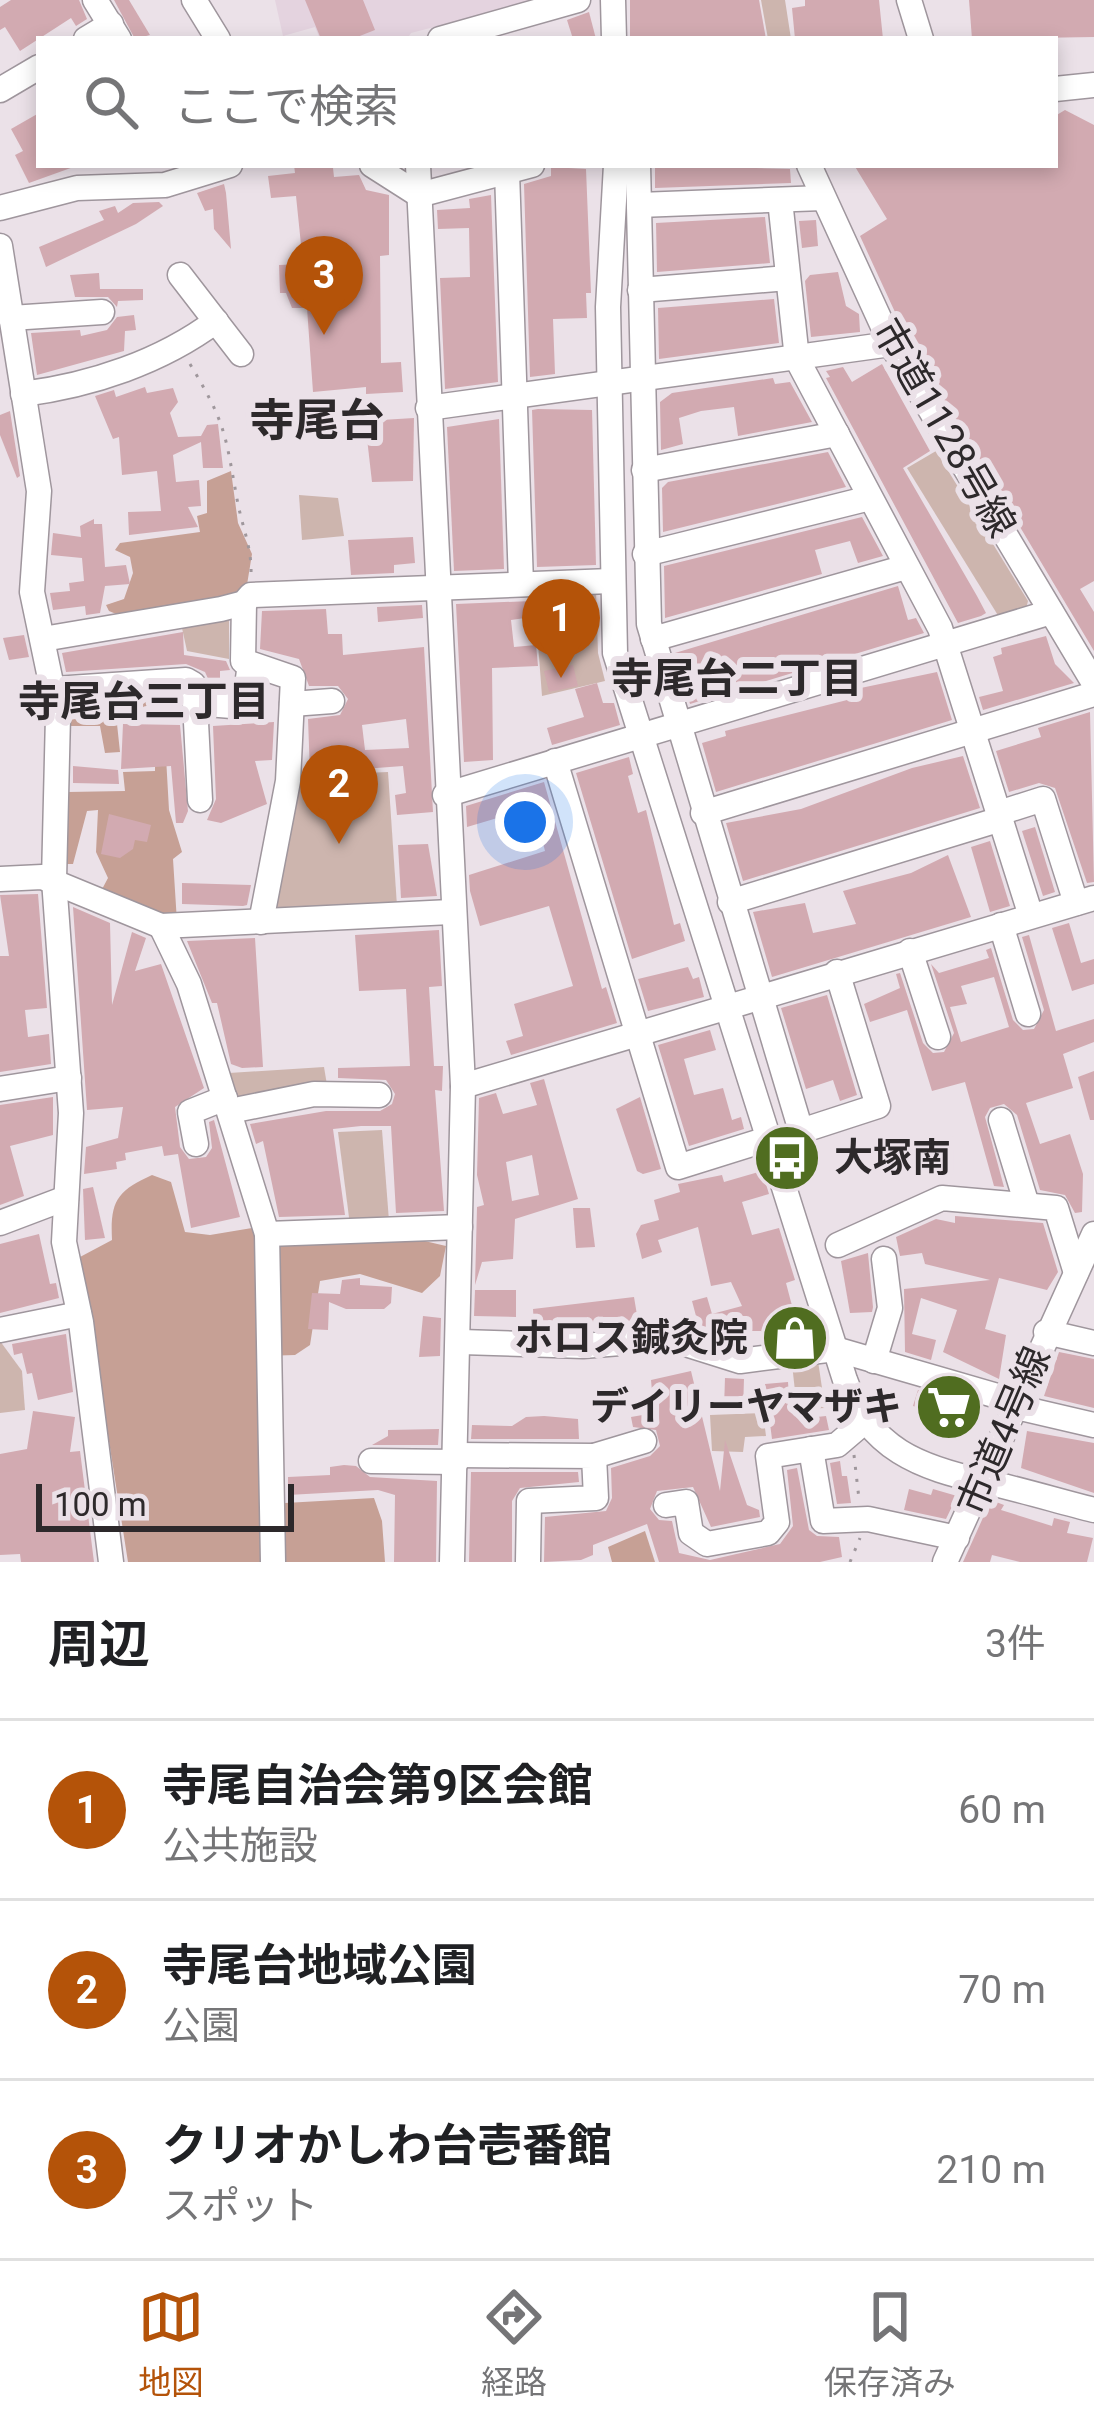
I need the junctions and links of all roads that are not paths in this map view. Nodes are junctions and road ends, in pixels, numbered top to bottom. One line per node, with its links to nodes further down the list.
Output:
1 (95, 0): 6 (street)
2 (194, 0): 7 (street)
3 (578, 0): 8 (street)
4 (613, 0): 9 (street)
5 (909, 0): 10 (street)
6 (115, 32)
7 (216, 36)
8 (451, 36)
9 (614, 36)
10 (921, 36)
11 (36, 69): 14 (street)
12 (1094, 85): 13 (street)
13 (1058, 89)
14 (0, 90)
15 (220, 168): 27 (street)
16 (378, 168): 23 (street)
17 (418, 168): 23 (street)
18 (521, 168): 22 (street)
19 (616, 168): 39 (street)
20 (638, 168): 26 (street)
21 (810, 168): 24 (street, 市道1128号線)
22 (507, 172): 23 (street); 41 (street)
23 (418, 195): 42 (street)
24 (823, 198): 25 (street); 35 (street, 市道1128号線)
25 (780, 200): 26 (street); 30 (street)
26 (639, 205): 31 (street)
27 (0, 208)
28 (1, 257): 33 (street)
29 (180, 275): 34 (street)
30 (788, 278): 31 (street); 37 (street)
31 (640, 290): 38 (street)
32 (102, 312): 33 (street)
33 (11, 319): 40 (street)
34 (216, 321): 36 (street); 40 (street)
35 (891, 344): 37 (street); 52 (street, 市道1128号線)
36 (241, 353)
37 (797, 358): 38 (street); 43 (street)
38 (641, 379): 39 (street); 44 (street)
39 (609, 383): 41 (street); 48 (street)
40 (23, 394): 53 (street)
41 (514, 397): 42 (street); 49 (street)
42 (428, 408): 50 (street)
43 (837, 434): 44 (street); 45 (street)
44 (644, 470): 46 (street)
45 (870, 499): 46 (street); 47 (street)
46 (646, 554): 54 (street)
47 (906, 567): 54 (street); 55 (street)
48 (611, 581): 49 (street); 65 (street)
49 (521, 584): 50 (street)
50 (436, 587): 51 (street); 67 (street)
51 (248, 599): 53 (street); 56 (street)
52 (1051, 612): 55 (street); 57 (street, 市道1128号線)
53 (43, 639): 58 (street)
54 (653, 639): 63 (street)
55 (945, 642): 63 (street); 64 (street)
56 (250, 664): 61 (street); 62 (street)
57 (1094, 683)
58 (55, 689): 61 (street); 72 (street)
59 (1094, 694): 64 (street)
60 (332, 701): 62 (street)
61 (195, 703): 68 (street)
62 (292, 704): 77 (street)
63 (676, 724): 65 (street); 69 (street)
64 (973, 730): 69 (street); 70 (street)
65 (641, 734): 66 (street); 83 (street)
66 (555, 761): 67 (street); 85 (street)
67 (445, 795): 75 (street)
68 (200, 800)
69 (703, 813): 74 (street)
70 (1000, 816): 73 (street); 74 (street); 76 (street)
71 (0, 879): 72 (street)
72 (54, 880): 79 (street); 87 (street)
73 (1085, 900): 76 (street)
74 (730, 902): 82 (street)
75 (451, 912): 77 (street); 88 (street)
76 (1030, 916): 78 (street)
77 (261, 922): 79 (street)
78 (1001, 925): 80 (street); 84 (street)
79 (161, 926): 91 (street)
80 (910, 951): 81 (street); 86 (street)
81 (837, 972): 82 (street); 82 (street)
82 (757, 995): 83 (street)
83 (724, 1004): 85 (street); 93 (street)
84 (1028, 1014)
85 (635, 1032): 88 (street); 93 (street)
86 (938, 1037)
87 (69, 1078): 89 (street); 95 (street)
88 (463, 1086): 98 (street)
89 (0, 1089)
90 (379, 1095): 91 (street)
91 (227, 1104): 94 (street); 99 (street)
92 (1001, 1120): 96 (street)
93 (771, 1138): 109 (street)
94 (196, 1144)
95 (67, 1198): 97 (street); 104 (street)
96 (1028, 1205): 101 (street); 103 (street)
97 (0, 1222)
98 (460, 1227): 99 (street); 107 (street)
99 (267, 1234): 124 (street)
100 (1094, 1234): 103 (street, 市道4号線)
101 (838, 1244)
102 (884, 1259): 110 (street)
103 (1076, 1273): 106 (street, 市道4号線)
104 (80, 1314): 105 (street); 123 (street)
105 (0, 1330)
106 (1046, 1332): 108 (street); 111 (street, 市道4号線)
107 (461, 1342): 109 (street); 117 (street)
108 (1094, 1343)
109 (836, 1349): 110 (street); 112 (street)
110 (874, 1361): 111 (street)
111 (1017, 1404): 113 (street); 119 (street, 市道4号線)
112 (864, 1422): 115 (street); 119 (street)
113 (1094, 1425)
114 (644, 1442): 116 (street)
115 (811, 1449): 120 (street); 122 (street)
116 (594, 1456): 117 (street); 126 (street)
117 (456, 1459): 118 (street); 125 (street)
118 (371, 1461)
119 (984, 1482): 121 (street); 122 (street, 市道4号線)
120 (666, 1505)
121 (1094, 1510)
122 (957, 1538): 127 (street, 市道4号線)
123 (111, 1562)
124 (273, 1562)
125 (452, 1562)
126 (528, 1562)
127 (945, 1562)

